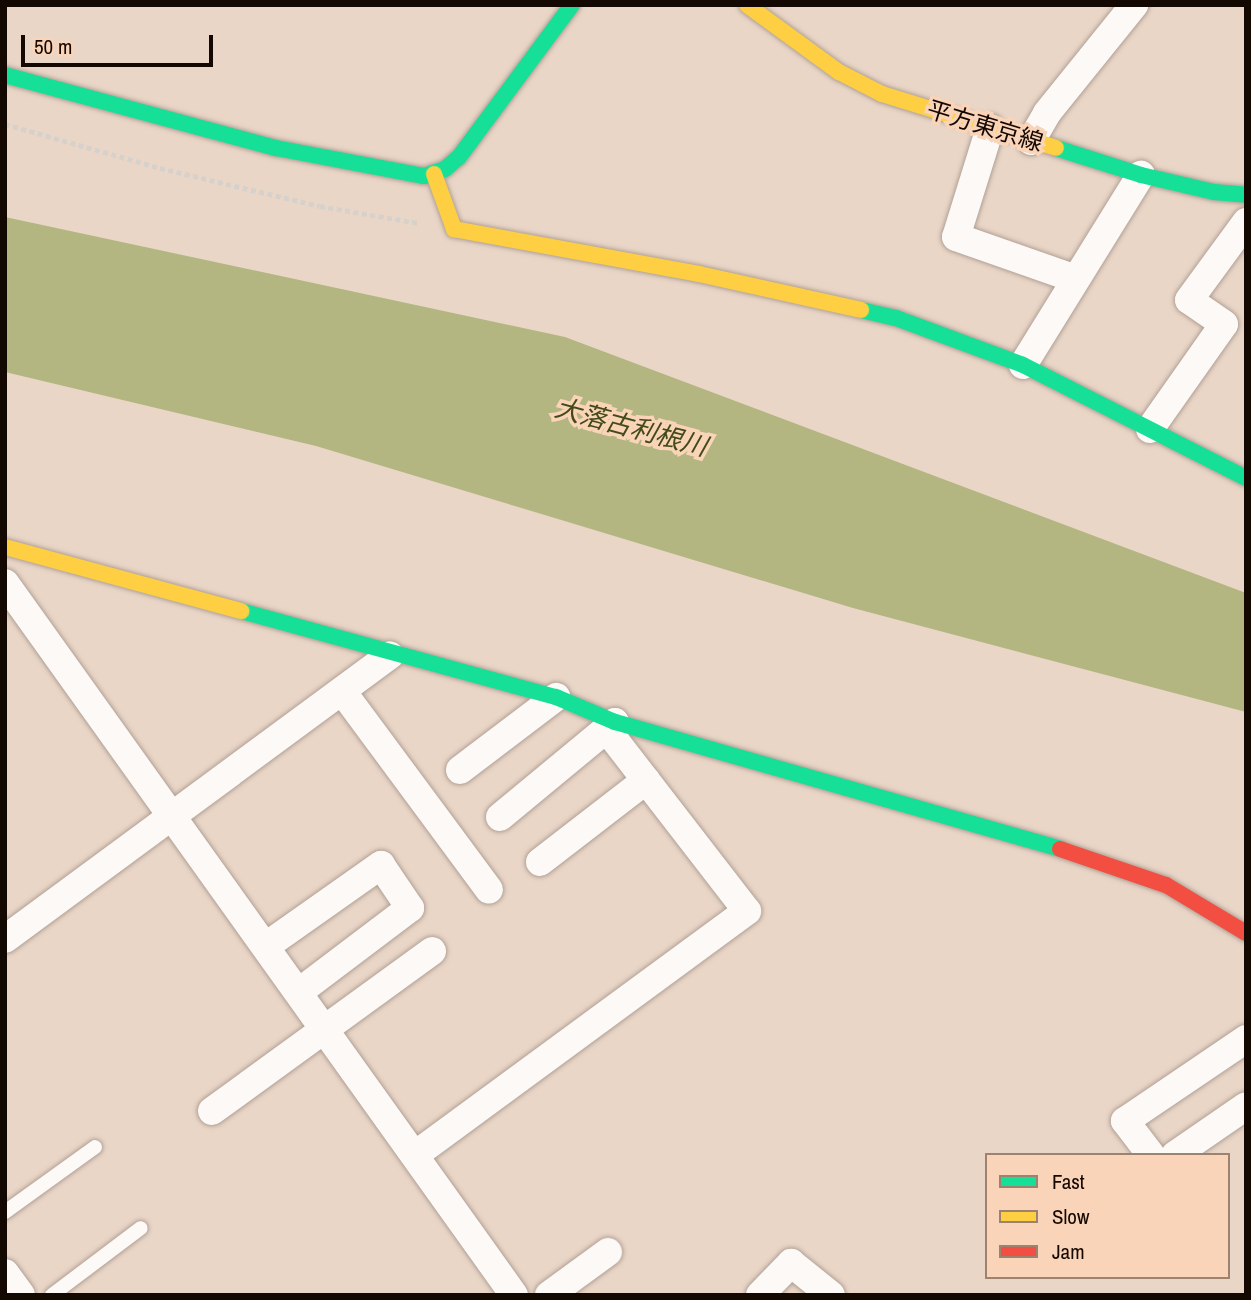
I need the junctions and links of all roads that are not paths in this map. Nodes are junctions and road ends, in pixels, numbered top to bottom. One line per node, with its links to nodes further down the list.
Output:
1 (572, 5): 7 (street)
2 (747, 5): 5 (street, 平方東京線)
3 (1134, 5): 6 (street)
4 (5, 75): 7 (street)
5 (990, 128): 6 (street, 平方東京線); 11 (street)
6 (1031, 141): 8 (street, 平方東京線)
7 (434, 174): 12 (street)
8 (1141, 175): 9 (street, 平方東京線); 11 (street)
9 (1246, 195)
10 (1246, 222): 13 (street)
11 (1076, 279): 12 (street)
12 (1023, 365): 13 (street)
13 (1150, 429): 14 (street)
14 (1246, 478)
15 (5, 547): 17 (street)
16 (5, 583): 23 (street)
17 (390, 655): 18 (street); 19 (street)
18 (342, 691): 23 (street); 26 (street)
19 (556, 697): 20 (street); 21 (street)
20 (615, 722): 22 (street); 24 (street); 27 (street)
21 (460, 770)
22 (646, 780): 25 (street); 39 (street)
23 (173, 815): 28 (street); 29 (street)
24 (500, 817)
25 (540, 862)
26 (489, 890)
27 (1246, 933)
28 (5, 939)
29 (266, 946): 31 (street); 31 (street)
30 (432, 951): 32 (street)
31 (299, 992): 32 (street)
32 (326, 1030): 35 (street); 39 (street)
33 (1246, 1039): 37 (street)
34 (1246, 1107): 38 (street)
35 (212, 1111)
36 (95, 1147): 40 (lane)
37 (1149, 1153)
38 (1178, 1153)
39 (415, 1155): 46 (street)
40 (5, 1212)
41 (141, 1228): 45 (lane)
42 (608, 1252): 47 (street)
43 (5, 1273): 44 (street)
44 (21, 1295)
45 (52, 1295)
46 (514, 1295)
47 (550, 1295)
48 (760, 1295): 49 (street)
49 (831, 1295)

